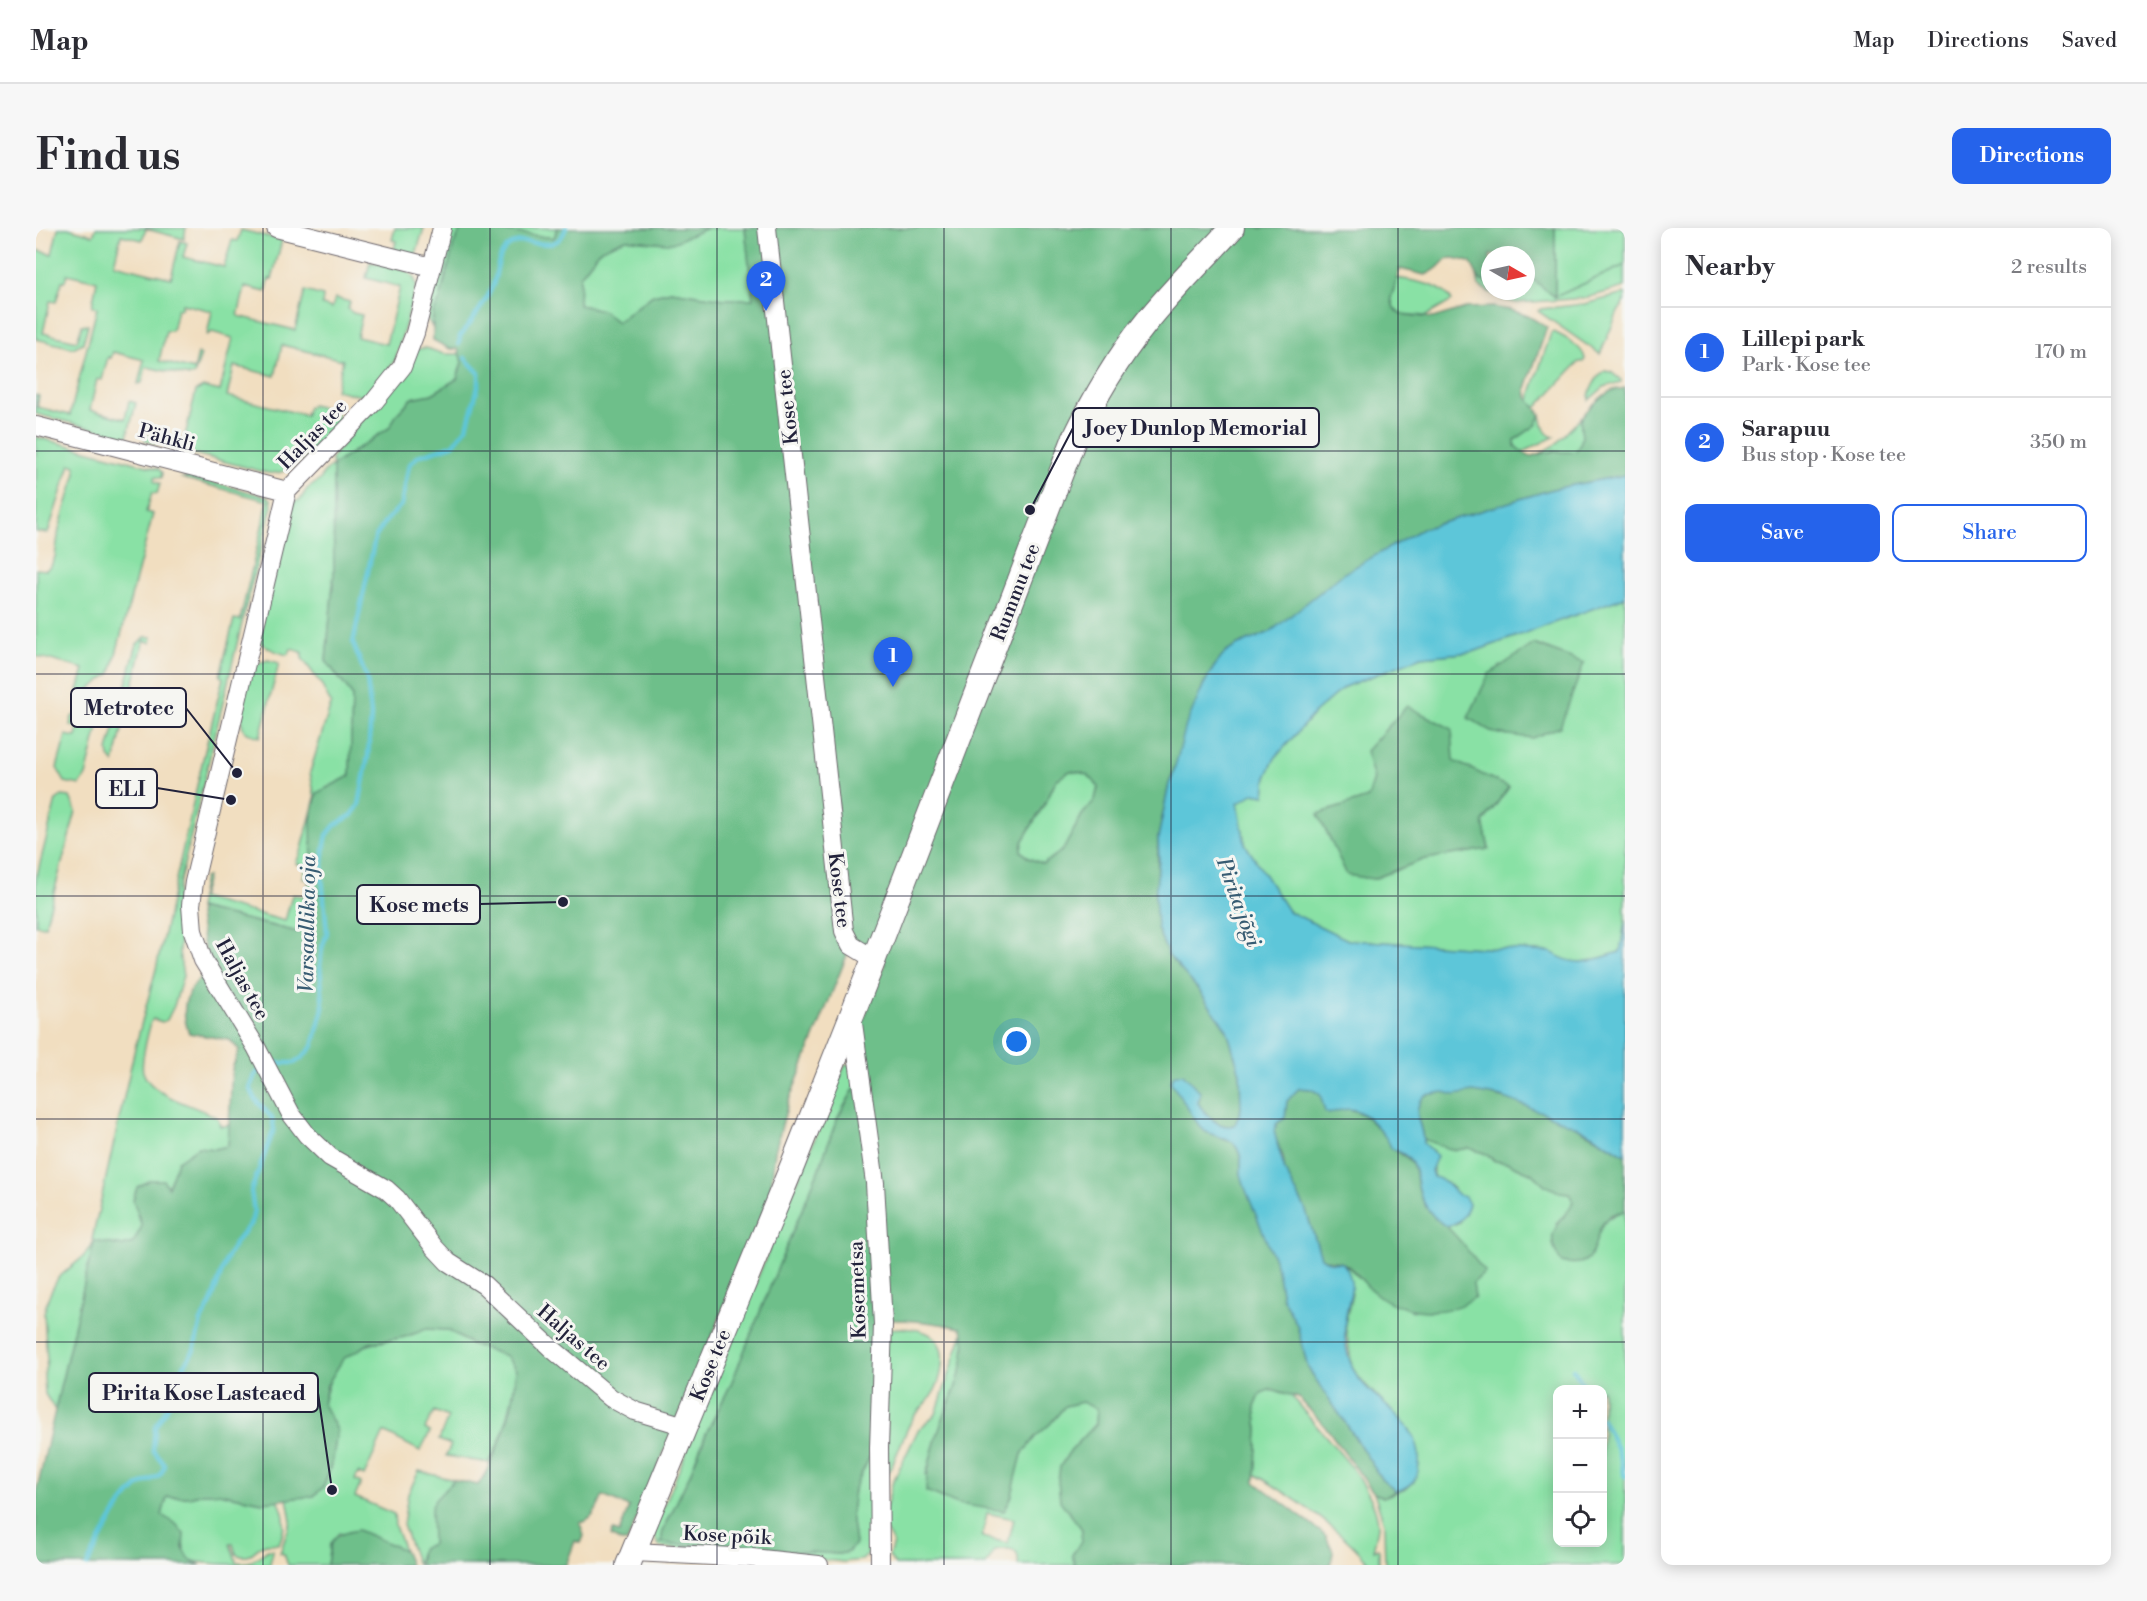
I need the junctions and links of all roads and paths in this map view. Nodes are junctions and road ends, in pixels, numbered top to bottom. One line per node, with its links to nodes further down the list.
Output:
1 (276, 228): 5 (street)
2 (442, 228): 5 (street, Haljas tee)
3 (767, 228): 8 (street, Kose tee)
4 (1232, 228): 8 (main road, Rummu tee)
5 (432, 267): 7 (street, Haljas tee)
6 (36, 426): 7 (street, Pähkli)
7 (287, 491): 10 (street, Haljas tee)
8 (874, 959): 9 (main road, Kose tee)
9 (852, 1014): 10 (main road, Kose tee); 13 (street, Kosemetsa)
10 (685, 1426): 11 (main road, Kose tee)
11 (631, 1558): 12 (street, Kose põik)
12 (819, 1565)
13 (880, 1565)

